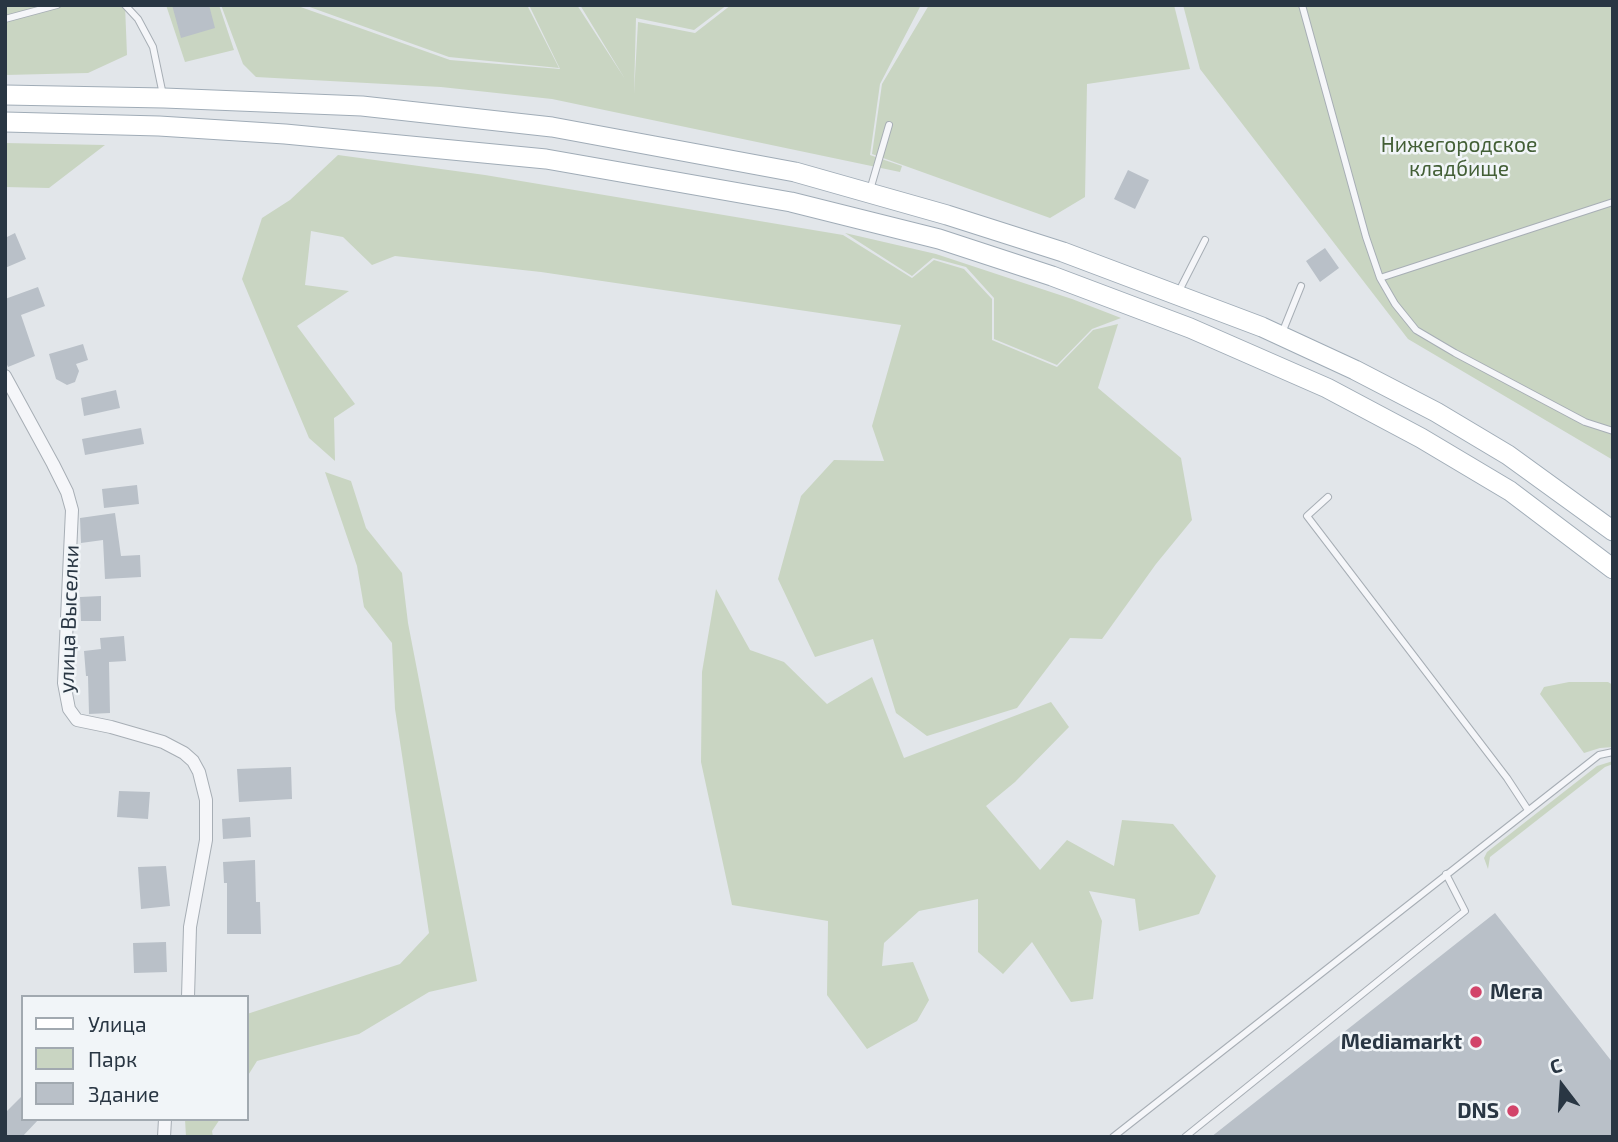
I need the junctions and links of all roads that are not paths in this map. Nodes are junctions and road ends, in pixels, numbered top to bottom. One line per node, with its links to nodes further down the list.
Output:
1 (57, 5): 4 (lane)
2 (125, 5): 6 (lane)
3 (1302, 5): 12 (lane)
4 (5, 19)
5 (5, 95): 6 (main road)
6 (164, 98): 9 (main road)
7 (5, 122): 20 (main road)
8 (889, 125): 9 (lane)
9 (869, 193): 14 (main road)
10 (1613, 202): 12 (lane)
11 (1205, 240): 14 (lane)
12 (1380, 278): 17 (lane)
13 (1301, 286): 15 (lane)
14 (1177, 295): 15 (main road)
15 (1281, 335): 19 (main road)
16 (5, 376): 24 (street, улица Выселки)
17 (1613, 431)
18 (1328, 497): 22 (lane)
19 (1613, 531)
20 (1613, 569)
21 (1613, 752): 22 (lane)
22 (1528, 810): 23 (lane)
23 (1446, 874): 25 (lane); 26 (lane)
24 (188, 995)
25 (1113, 1137)
26 (1185, 1137)

